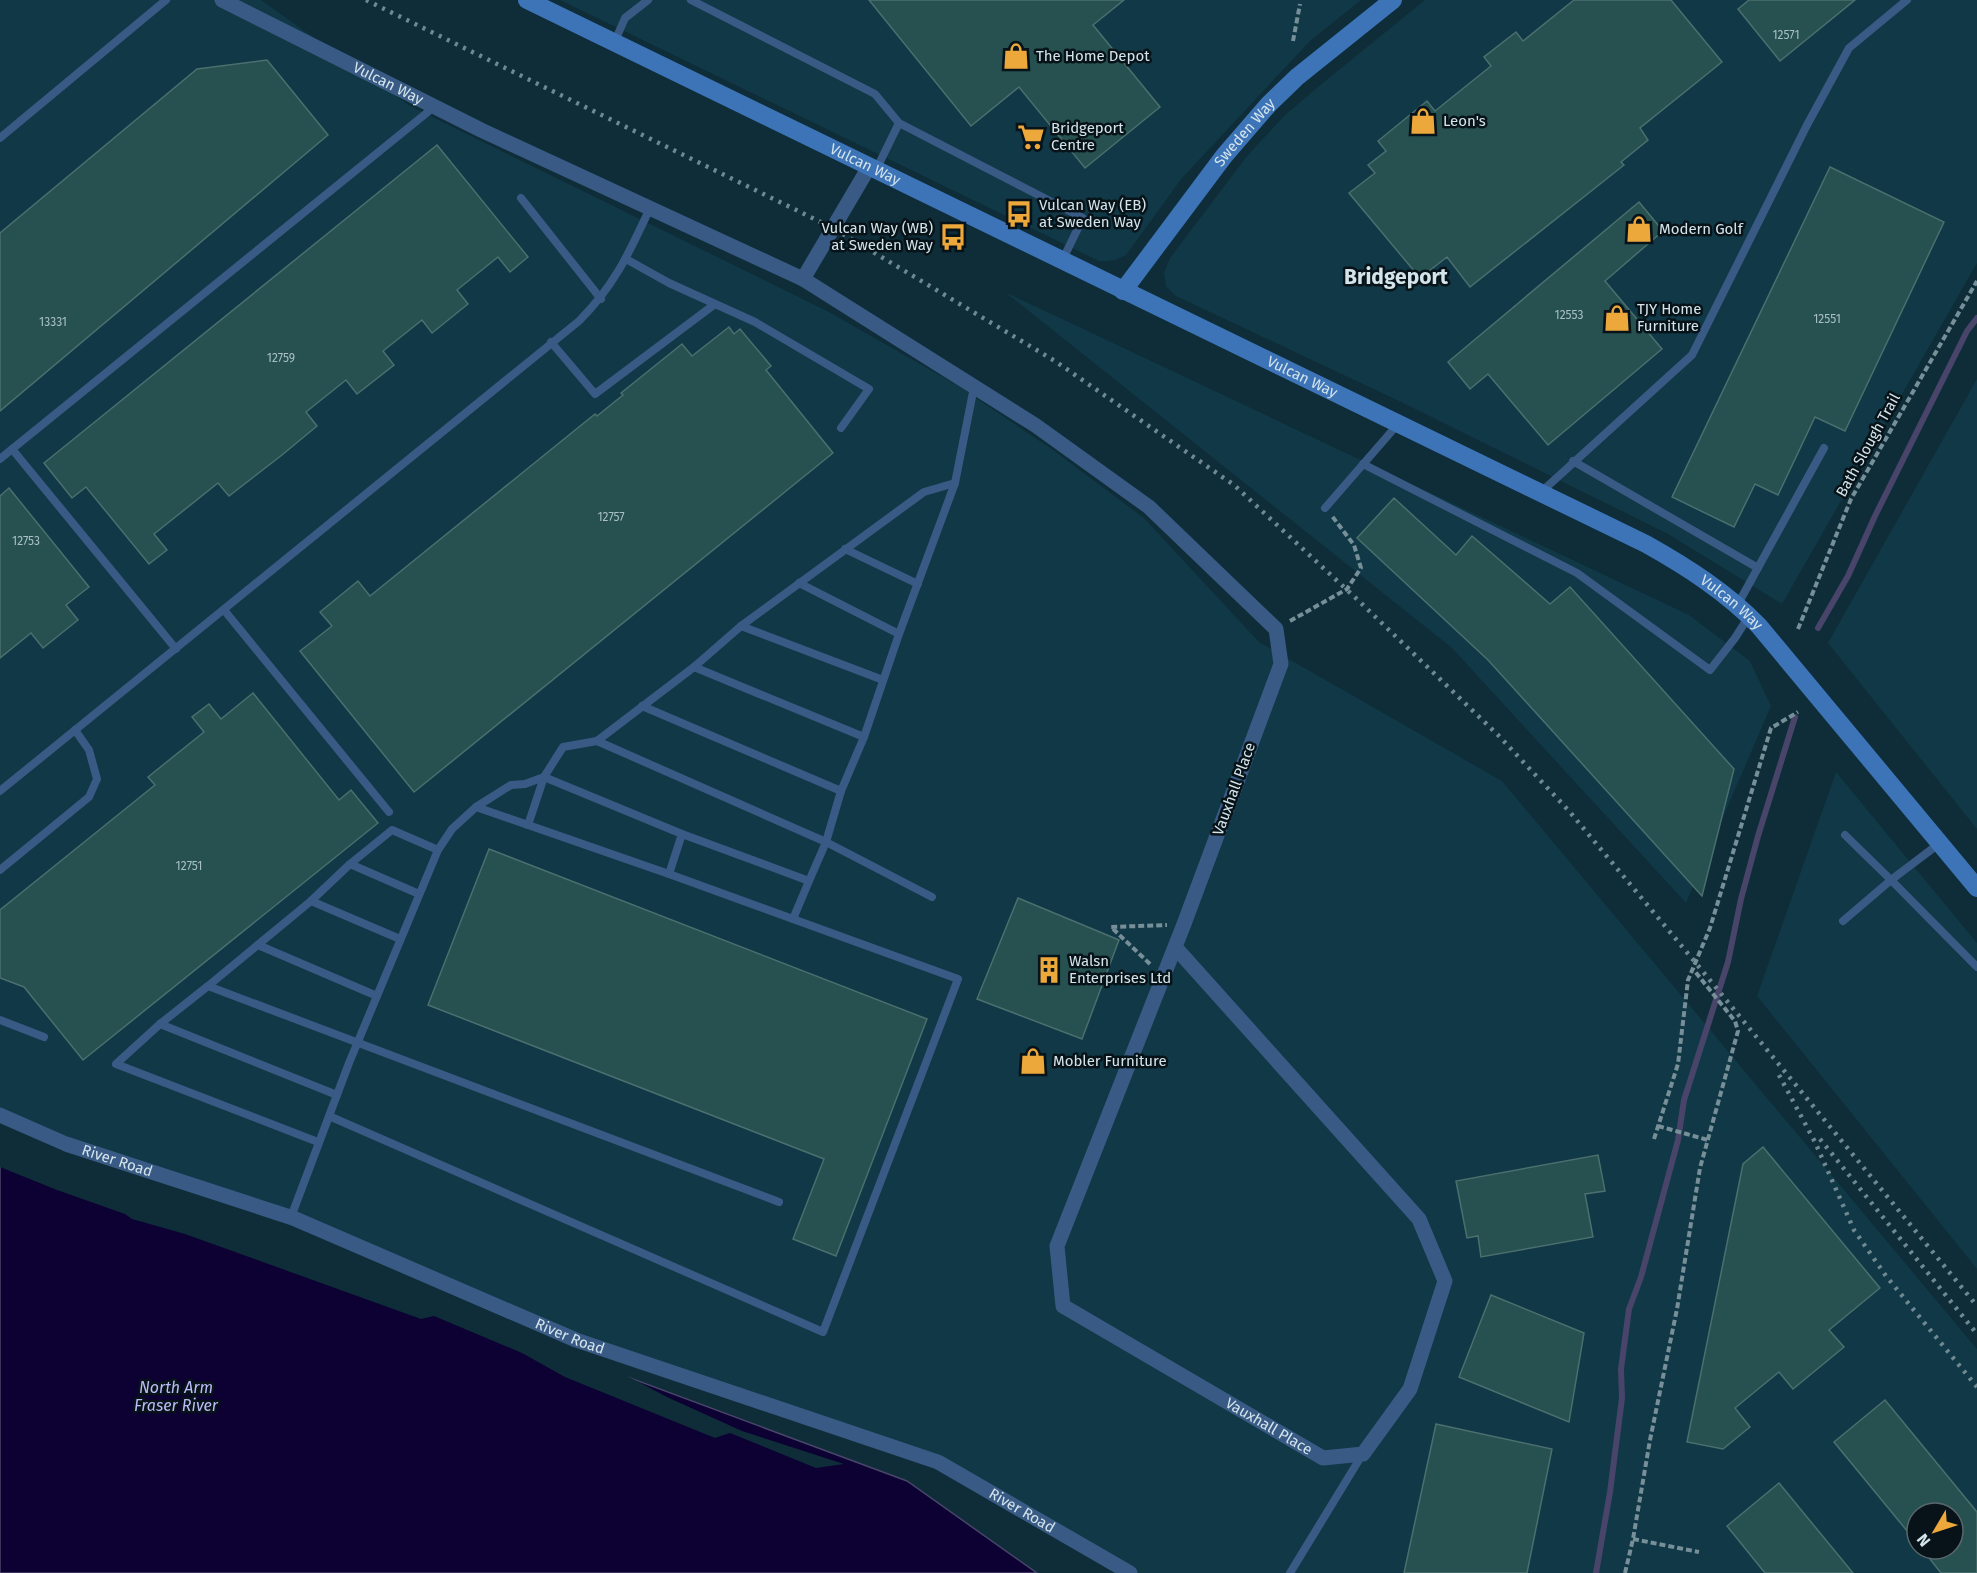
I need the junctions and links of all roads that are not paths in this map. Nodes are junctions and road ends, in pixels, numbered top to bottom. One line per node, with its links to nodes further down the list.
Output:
1 (166, 0): 11 (lane)
2 (222, 0): 9 (street, Vulcan Way)
3 (527, 0): 8 (street, Vulcan Way)
4 (648, 0): 8 (lane)
5 (691, 0): 10 (lane)
6 (1393, 0): 18 (street, Sweden Way)
7 (1907, 0): 28 (lane)
8 (614, 43): 12 (street, Vulcan Way)
9 (434, 107): 14 (street, Vulcan Way); 26 (lane)
10 (899, 123): 12 (lane); 16 (lane)
11 (0, 138)
12 (873, 169): 16 (street, Vulcan Way); 17 (street)
13 (521, 198): 19 (lane)
14 (650, 208): 15 (lane); 17 (street, Vulcan Way)
15 (626, 259): 19 (lane); 20 (lane)
16 (1062, 261): 18 (street, Vulcan Way)
17 (803, 279): 22 (street, Vulcan Way)
18 (1123, 291): 23 (street, Vulcan Way)
19 (601, 299): 21 (lane)
20 (715, 304): 21 (lane); 24 (lane)
21 (551, 342): 37 (lane)
22 (974, 387): 30 (lane); 40 (street, Vulcan Way)
23 (1398, 424): 29 (lane); 31 (street, Vulcan Way)
24 (841, 428)
25 (1824, 448): 34 (lane)
26 (12, 449): 27 (lane); 42 (lane)
27 (0, 459)
28 (1573, 461): 31 (lane); 34 (lane)
29 (1363, 464): 32 (lane); 38 (lane)
30 (955, 483): 33 (lane); 36 (lane)
31 (1540, 493): 38 (street, Vulcan Way)
32 (1325, 508)
33 (845, 549): 35 (lane); 36 (lane)
34 (1758, 568): 38 (lane)
35 (799, 583): 39 (lane); 41 (lane)
36 (918, 584): 41 (lane)
37 (225, 610): 42 (lane); 53 (lane)
38 (1743, 610): 58 (street, Vulcan Way)
39 (741, 626): 43 (lane); 44 (lane)
40 (1276, 629): 73 (street, Vauxhall Place)
41 (899, 634): 44 (lane)
42 (176, 649): 46 (lane)
43 (694, 667): 45 (lane); 47 (lane)
44 (883, 680): 47 (lane)
45 (642, 706): 48 (lane); 50 (lane)
46 (75, 730): 51 (lane); 61 (lane)
47 (864, 737): 50 (lane)
48 (597, 741): 49 (lane); 57 (lane)
49 (544, 777): 52 (lane); 54 (lane); 55 (lane)
50 (841, 790): 57 (lane)
51 (0, 791)
52 (476, 807): 54 (lane); 59 (lane)
53 (388, 812)
54 (528, 825): 62 (lane)
55 (682, 834): 62 (lane); 64 (lane)
56 (1845, 835): 63 (lane)
57 (826, 842): 64 (lane); 67 (lane)
58 (1940, 843): 63 (lane); 65 (street, Vulcan Way)
59 (438, 850): 60 (lane); 66 (lane)
60 (350, 864): 66 (lane); 68 (lane)
61 (0, 870)
62 (669, 874): 69 (lane)
63 (1891, 880): 70 (lane); 74 (lane)
64 (809, 881): 69 (lane)
65 (1977, 888)
66 (419, 894): 71 (lane)
67 (932, 897)
68 (311, 902): 71 (lane); 72 (lane)
69 (793, 919): 83 (lane)
70 (1843, 921)
71 (400, 939): 76 (lane)
72 (258, 945): 75 (lane); 76 (lane)
73 (1175, 947): 87 (street); 87 (street, Vauxhall Place)
74 (1977, 967)
75 (208, 986): 78 (lane); 80 (lane)
76 (377, 996): 80 (lane)
77 (0, 1020): 79 (lane)
78 (160, 1024): 81 (lane); 84 (lane)
79 (44, 1037)
80 (358, 1042): 81 (lane); 85 (lane)
81 (337, 1095): 83 (lane)
82 (0, 1116): 86 (street, River Road)
83 (329, 1116): 84 (lane)
84 (318, 1142): 86 (lane)
85 (779, 1202)
86 (291, 1217): 88 (street, River Road)
87 (1363, 1454): 89 (lane)
88 (1130, 1573)
89 (1290, 1573)

